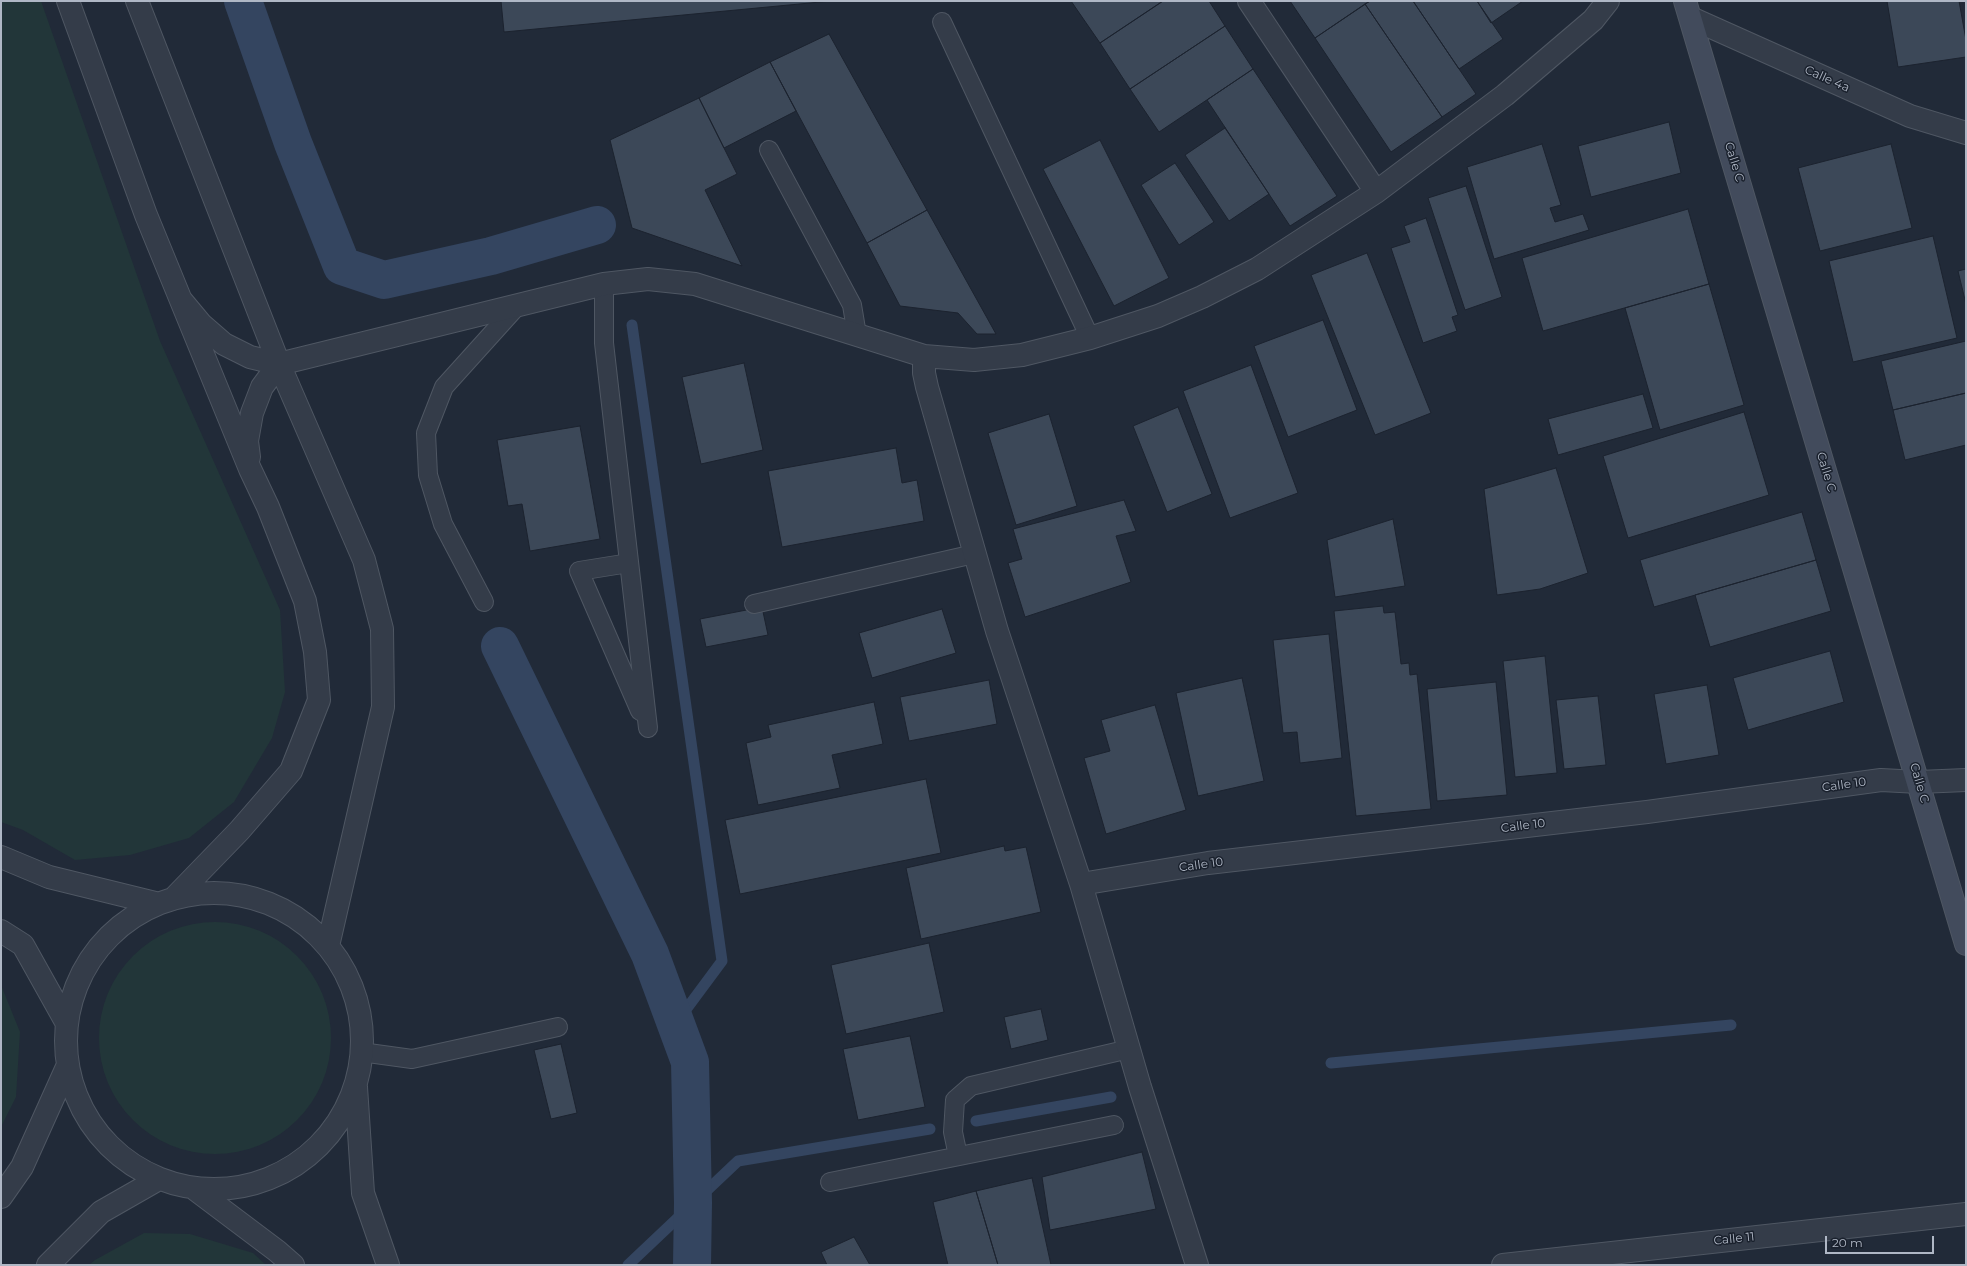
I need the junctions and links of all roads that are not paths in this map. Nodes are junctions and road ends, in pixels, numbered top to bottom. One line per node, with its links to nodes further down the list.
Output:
1 (68, 1): 11 (street)
2 (136, 1): 16 (street)
3 (1249, 1): 9 (street)
4 (1608, 1): 9 (street)
5 (1688, 9): 7 (street, Calle 4a); 23 (street, Calle C)
6 (942, 22): 14 (lane)
7 (1966, 133)
8 (769, 150): 13 (lane)
9 (1376, 192): 14 (street)
10 (604, 284): 12 (street); 13 (street); 19 (lane)
11 (182, 300): 16 (street); 17 (street)
12 (518, 305): 16 (street); 20 (lane)
13 (856, 335): 15 (street)
14 (1090, 338): 15 (street)
15 (924, 356): 18 (street)
16 (279, 364): 17 (street); 30 (street)
17 (250, 469): 26 (street)
18 (974, 554): 21 (lane); 25 (street)
19 (629, 563): 19 (lane)
20 (484, 602)
21 (754, 604)
22 (1966, 780): 23 (street, Calle 10)
23 (1919, 782): 25 (street, Calle 10); 29 (street, Calle C)
24 (1, 857): 27 (street)
25 (1080, 884): 33 (street)
26 (176, 896): 27 (street); 30 (street)
27 (155, 903): 31 (street)
28 (1, 931): 31 (street)
29 (1966, 944)
30 (328, 946): 34 (street)
31 (66, 1022): 35 (street)
32 (558, 1027): 34 (lane)
33 (1129, 1048): 38 (lane); 47 (street)
34 (361, 1052): 36 (street)
35 (67, 1067): 39 (street); 42 (street)
36 (356, 1085): 41 (street); 46 (street)
37 (1114, 1125): 38 (lane)
38 (958, 1156): 40 (lane)
39 (158, 1180): 41 (street); 44 (street)
40 (830, 1182)
41 (196, 1190): 45 (street)
42 (1, 1197)
43 (1966, 1214): 48 (street, Calle 11)
44 (48, 1265)
45 (293, 1265)
46 (388, 1265)
47 (1197, 1265)
48 (1503, 1265)

